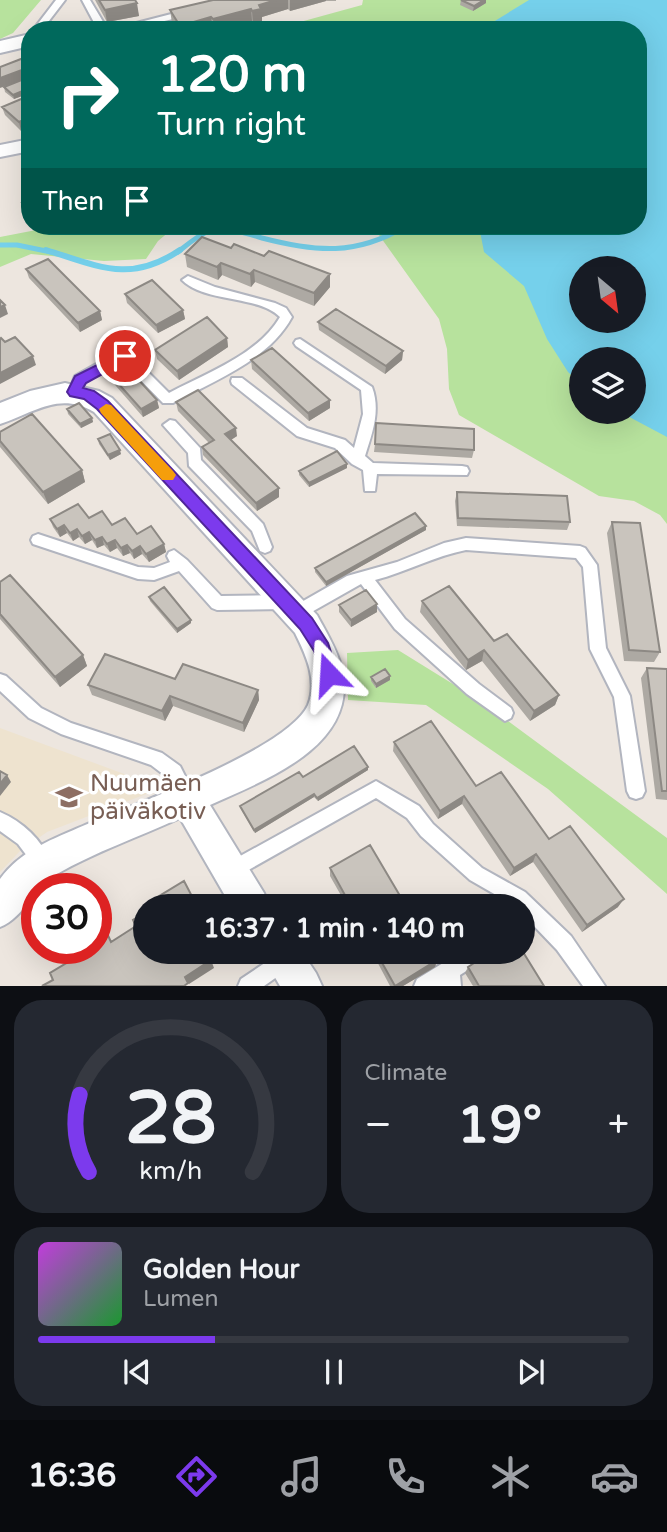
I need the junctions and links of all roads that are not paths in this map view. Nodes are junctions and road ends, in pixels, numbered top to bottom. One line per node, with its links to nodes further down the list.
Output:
1 (61, 0): 4 (lane)
2 (86, 0): 5 (lane)
3 (201, 10): 6 (lane)
4 (44, 21)
5 (98, 21)
6 (153, 21)
7 (21, 42): 8 (street)
8 (0, 47)
9 (21, 147): 10 (street)
10 (0, 151)
11 (188, 280): 14 (lane)
12 (300, 343): 17 (lane)
13 (237, 381): 17 (lane)
14 (75, 392): 15 (street); 24 (street)
15 (0, 414)
16 (170, 425): 22 (lane)
17 (356, 460): 18 (lane)
18 (370, 468): 19 (lane); 20 (lane)
19 (462, 471)
20 (370, 487)
21 (38, 540): 24 (lane)
22 (265, 547)
23 (363, 576): 24 (lane); 26 (lane); 27 (lane)
24 (291, 608): 28 (street)
25 (0, 681): 28 (lane)
26 (505, 713)
27 (636, 792)
28 (187, 798): 30 (street); 31 (street)
29 (0, 821): 30 (lane)
30 (42, 862): 34 (street)
31 (230, 871): 32 (street); 33 (lane)
32 (244, 894)
33 (512, 894)
34 (0, 909)
35 (535, 922): 41 (lane)
36 (466, 964): 38 (lane)
37 (289, 966): 39 (lane)
38 (451, 978): 40 (lane)
39 (248, 986)
40 (424, 986)
41 (595, 986)

